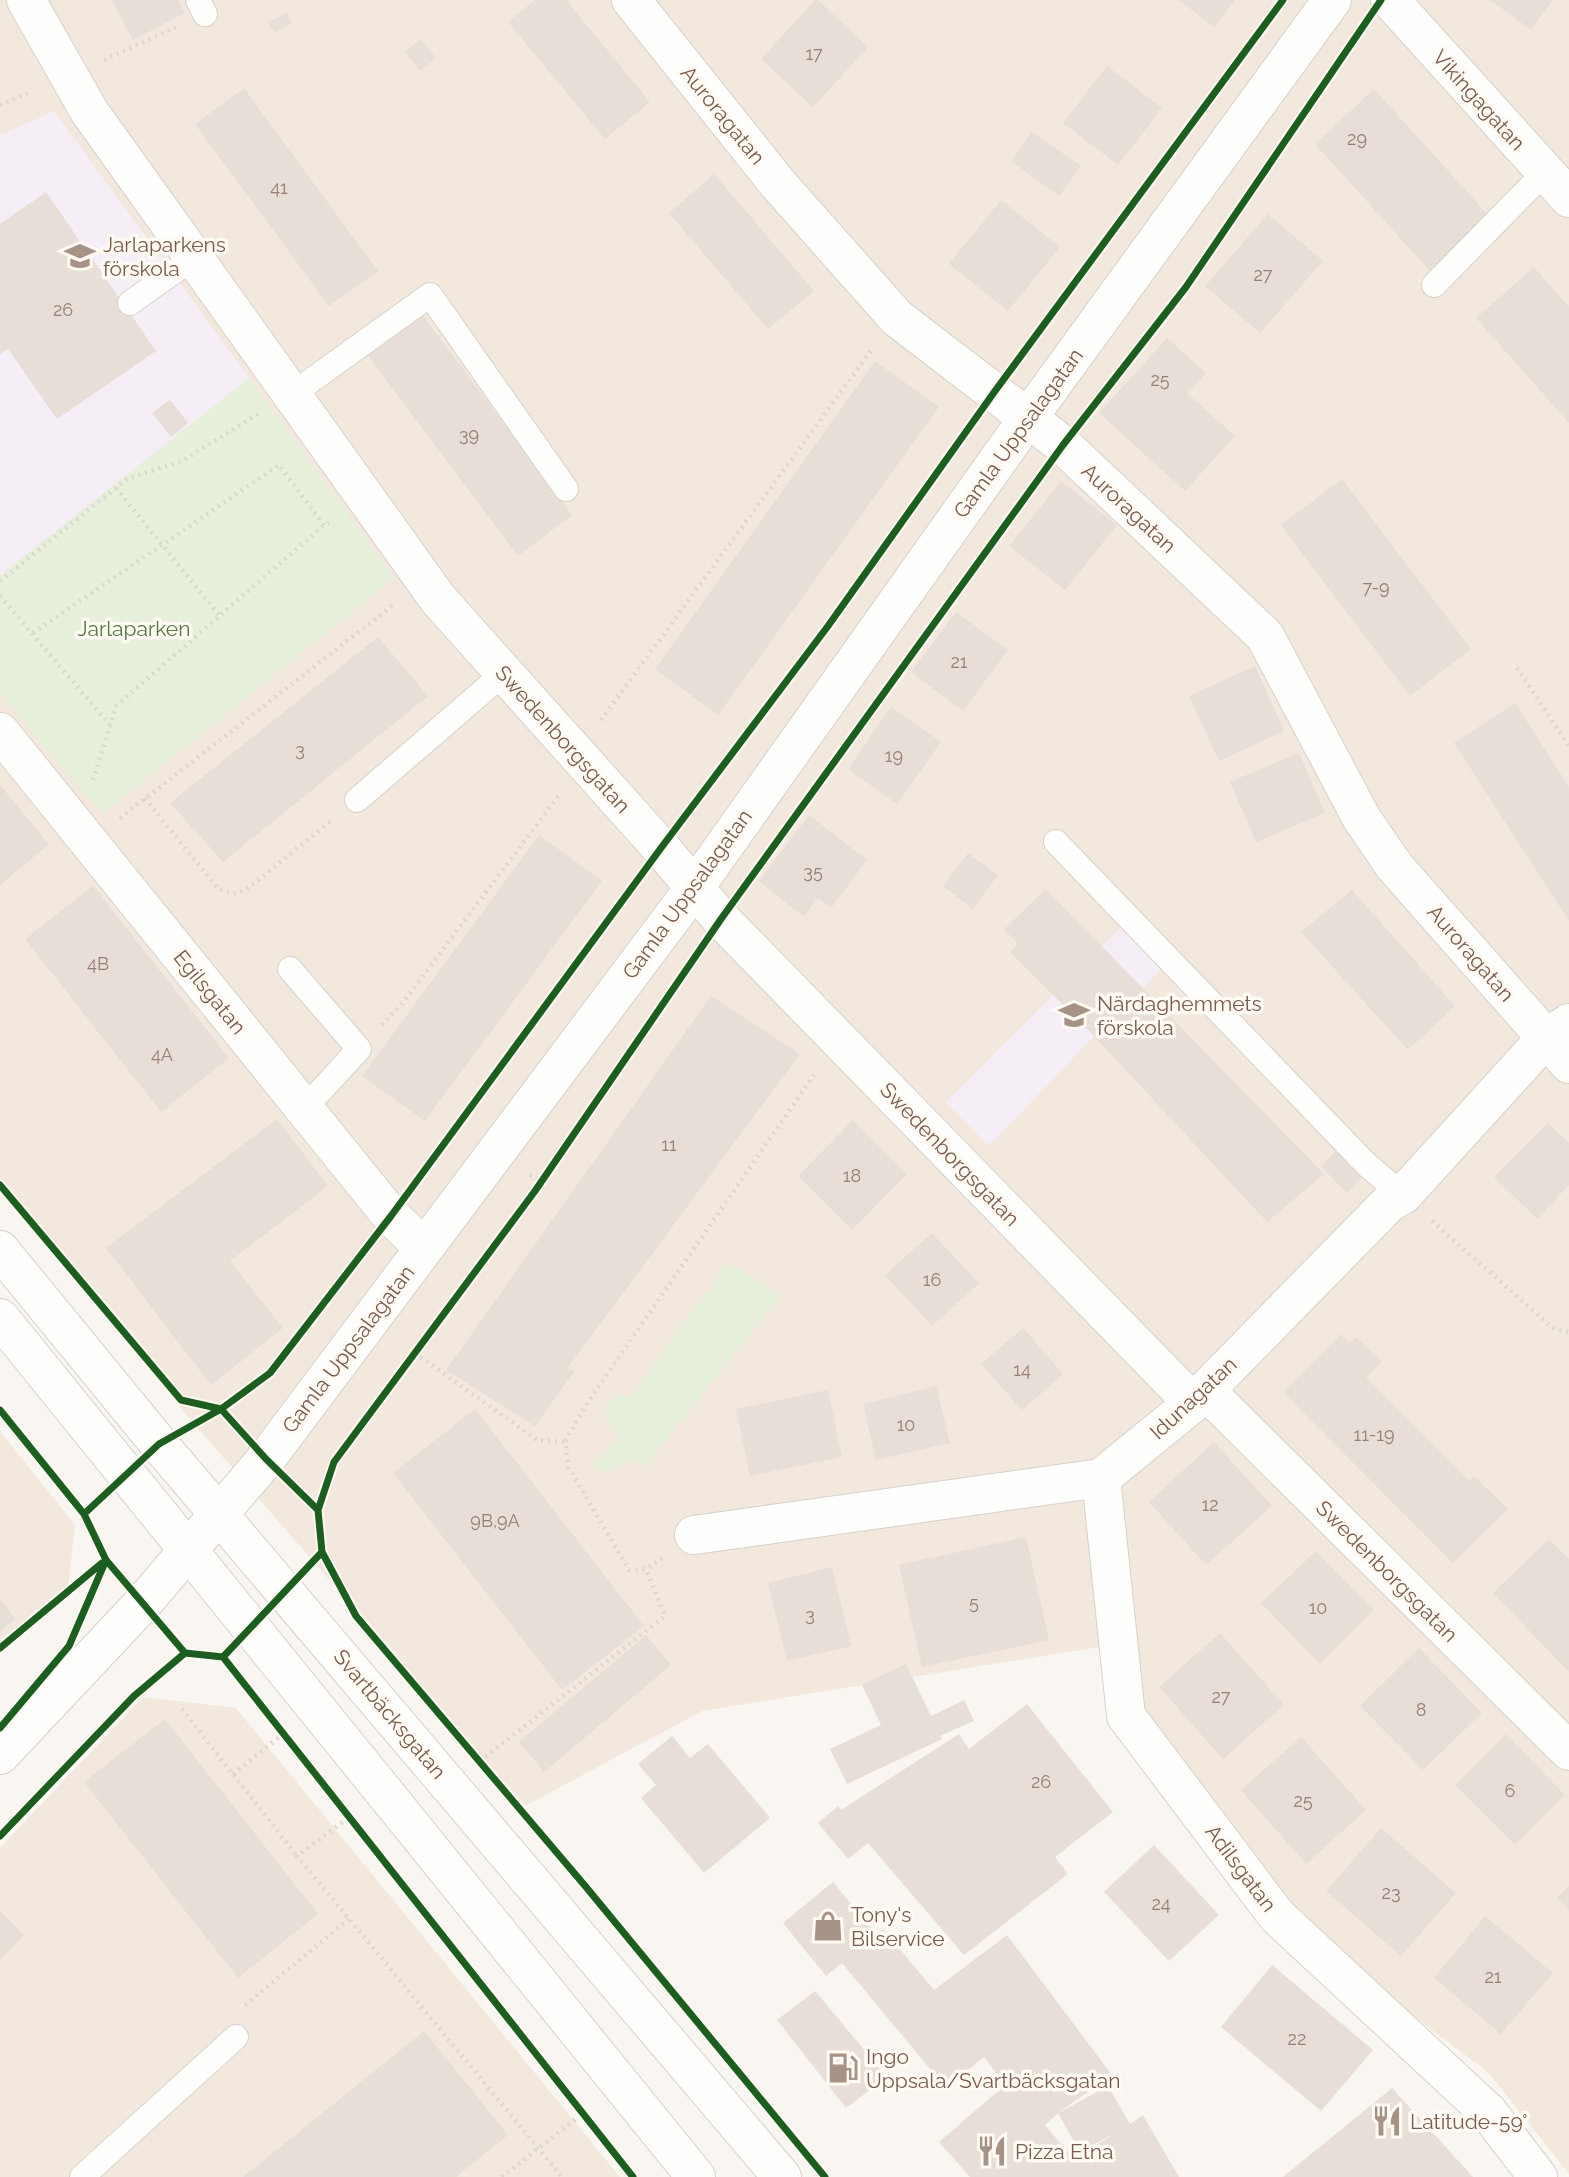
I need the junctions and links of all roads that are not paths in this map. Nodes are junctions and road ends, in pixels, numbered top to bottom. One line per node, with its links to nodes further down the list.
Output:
1 (26, 0): 6 (street, Swedenborgsgatan)
2 (631, 0): 10 (street, Auroragatan)
3 (1332, 0): 10 (street, Gamla Uppsalagatan)
4 (1390, 0): 5 (street, Vikingagatan)
5 (1557, 186): 7 (lane)
6 (193, 258): 8 (lane); 9 (street, Swedenborgsgatan)
7 (1434, 285)
8 (130, 303)
9 (277, 403): 11 (lane); 12 (street, Swedenborgsgatan)
10 (1028, 418): 16 (street, Gamla Uppsalagatan); 18 (street, Auroragatan)
11 (566, 489)
12 (504, 673): 14 (lane); 16 (street, Swedenborgsgatan)
13 (0, 732): 19 (street, Egilsgatan)
14 (357, 800)
15 (1056, 842): 20 (lane)
16 (695, 887): 21 (street, Gamla Uppsalagatan); 24 (street, Swedenborgsgatan)
17 (290, 969): 19 (lane)
18 (1561, 1042): 20 (street, Idunagatan)
19 (304, 1109): 21 (street, Egilsgatan)
20 (1403, 1195): 24 (street, Idunagatan)
21 (424, 1248): 26 (street, Gamla Uppsalagatan)
22 (0, 1250): 26 (street, Svartbäcksgatan)
23 (0, 1318): 28 (street)
24 (1199, 1397): 25 (street, Idunagatan); 29 (street, Swedenborgsgatan)
25 (1101, 1478): 27 (street); 35 (street, Adilsgatan)
26 (219, 1514): 28 (street, Gamla Uppsalagatan); 34 (street, Svartbäcksgatan)
27 (694, 1535)
28 (188, 1551): 30 (street, Gamla Uppsalagatan); 33 (street)
29 (1569, 1751)
30 (0, 1755)
31 (236, 2037): 32 (lane)
32 (82, 2177)
33 (696, 2177)
34 (782, 2177)
35 (1538, 2177)

